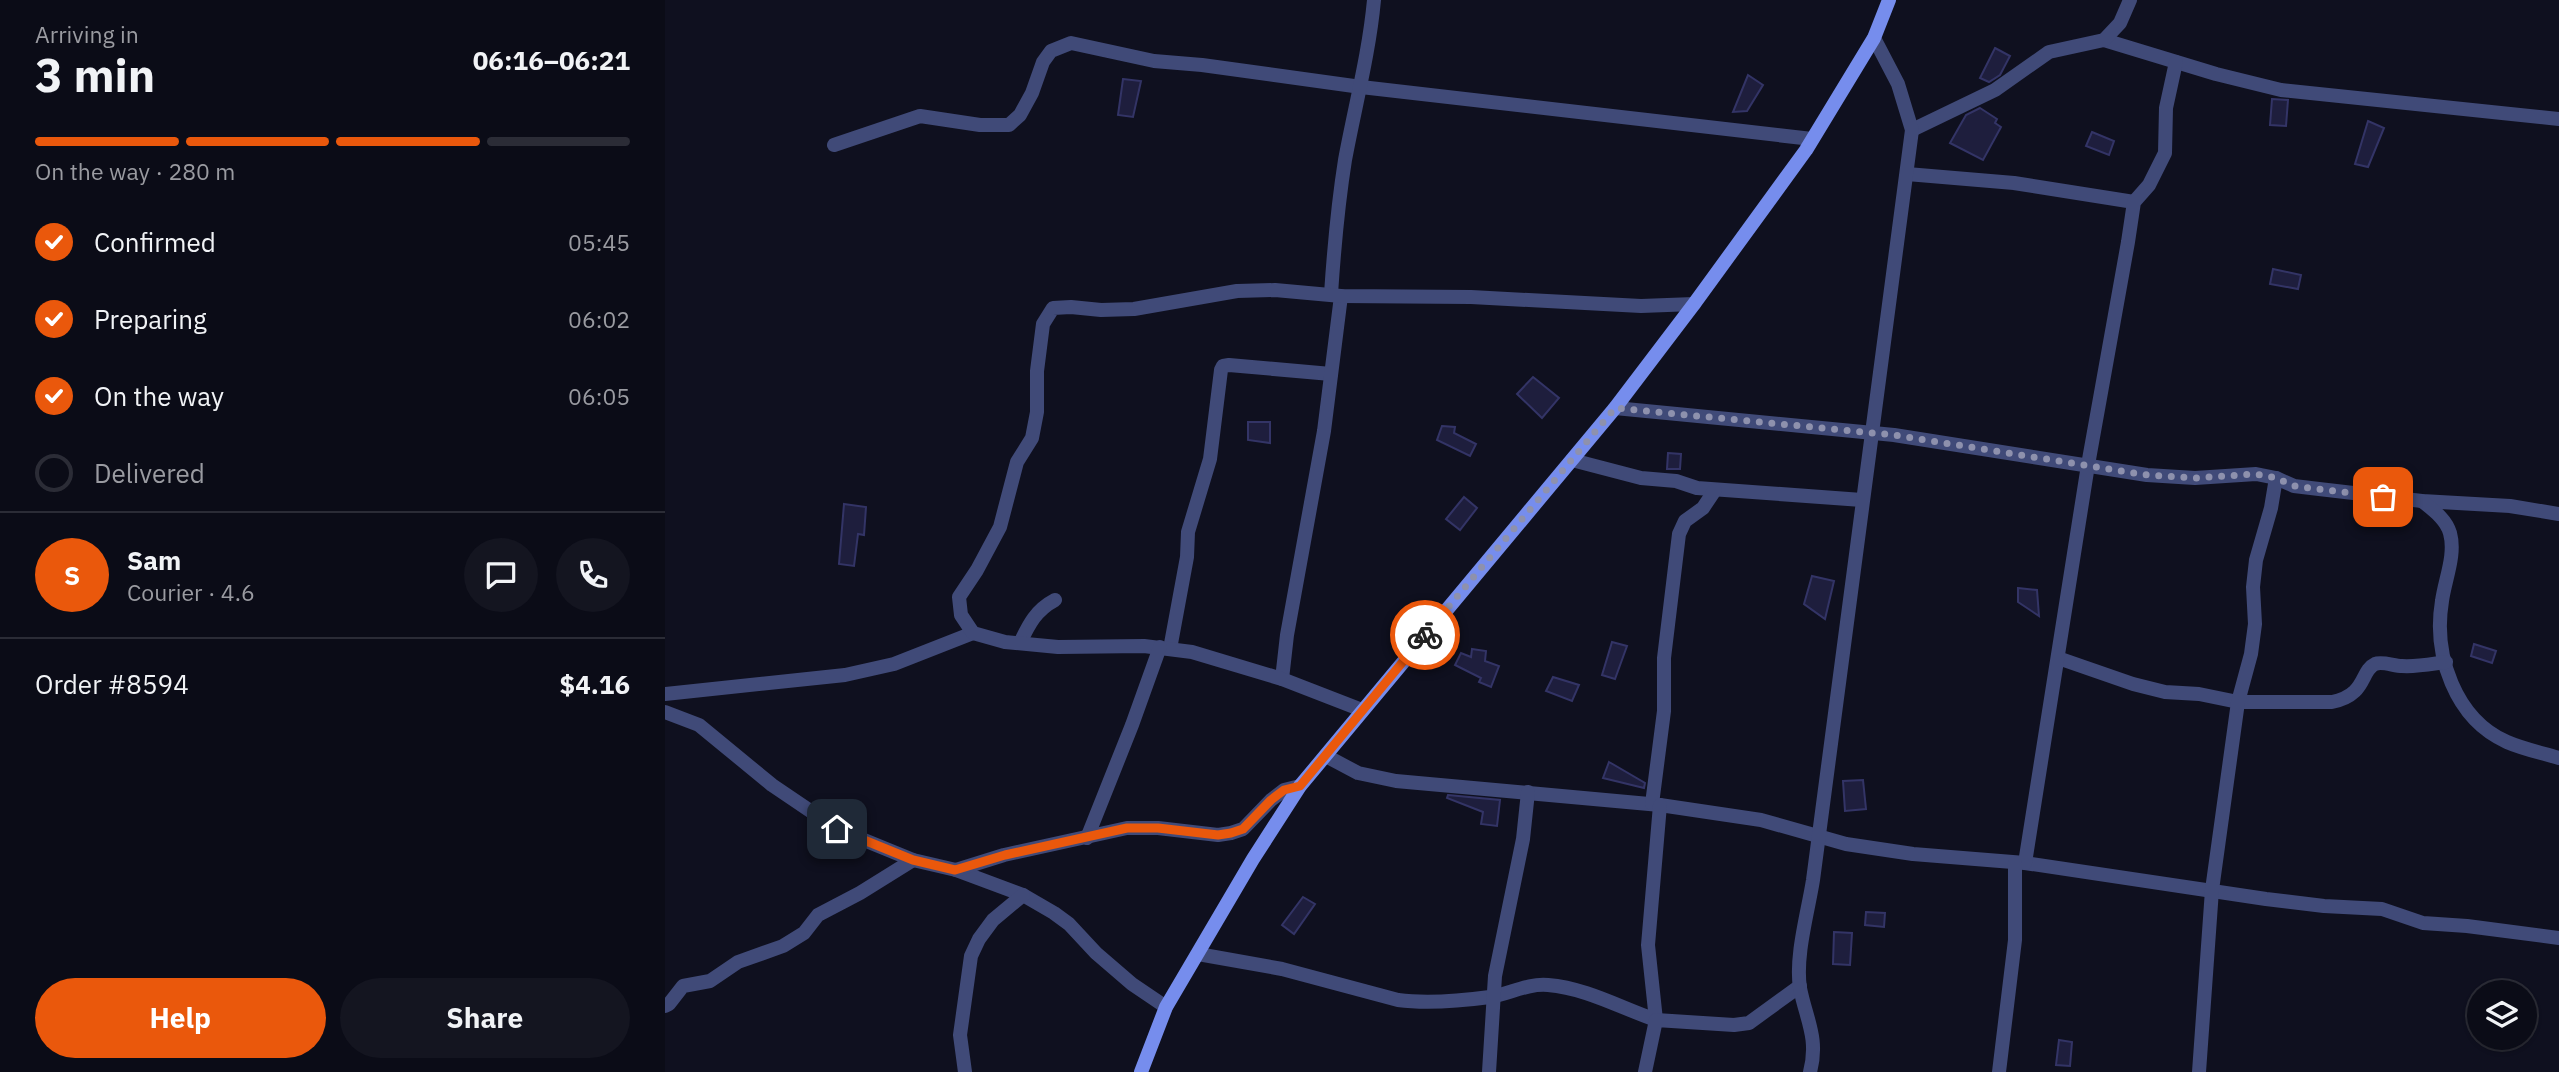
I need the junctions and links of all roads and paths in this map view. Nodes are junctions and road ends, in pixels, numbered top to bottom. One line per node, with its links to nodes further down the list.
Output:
1 (1374, 0): 7 (street)
2 (1889, 0): 4 (main road)
3 (2130, 0): 5 (street)
4 (1874, 38): 9 (street); 10 (main road)
5 (2104, 40): 6 (street); 9 (street)
6 (2176, 62): 8 (street); 13 (street)
7 (1361, 87): 10 (street); 11 (street); 14 (street)
8 (2559, 119)
9 (1912, 130): 12 (street)
10 (1812, 139): 15 (main road)
11 (834, 145)
12 (1907, 174): 13 (street); 18 (street)
13 (2134, 202): 20 (street)
14 (1336, 295): 15 (street); 16 (street); 27 (street)
15 (1694, 304): 17 (main road)
16 (1331, 374): 29 (street); 32 (street)
17 (1615, 408): 18 (street); 19 (main road)
18 (1871, 433): 20 (street); 23 (street)
19 (1572, 460): 22 (street); 35 (main road)
20 (2088, 465): 21 (street); 30 (street)
21 (2276, 478): 24 (street); 34 (street)
22 (1716, 490): 23 (street); 41 (street)
23 (1862, 500): 42 (street)
24 (2422, 501): 25 (street); 31 (street)
25 (2559, 514)
26 (1055, 600): 28 (street)
27 (973, 632): 28 (street); 33 (street)
28 (1020, 643): 29 (street)
29 (1165, 648): 32 (street); 43 (street)
30 (2057, 658): 34 (street); 45 (street)
31 (2446, 662): 34 (street); 38 (street)
32 (1282, 679): 35 (street)
33 (665, 694)
34 (2238, 702): 47 (street)
35 (1362, 710): 37 (main road)
36 (665, 712): 44 (street)
37 (1327, 756): 39 (main road); 40 (street)
38 (2559, 758)
39 (1300, 786): 43 (street); 50 (main road)
40 (1528, 792): 41 (street); 52 (street)
41 (1656, 805): 42 (street); 55 (street)
42 (1818, 835): 45 (street); 51 (street)
43 (1087, 838): 46 (street)
44 (913, 860): 46 (street); 53 (street)
45 (2020, 863): 47 (street); 61 (street)
46 (955, 870): 48 (street)
47 (2212, 890): 49 (street); 62 (street)
48 (1023, 895): 54 (street); 56 (street)
49 (2559, 938)
50 (1198, 954): 52 (street); 54 (main road)
51 (1800, 986): 55 (street); 60 (street)
52 (1492, 996): 55 (street); 58 (street)
53 (665, 1006)
54 (1166, 1007): 57 (main road)
55 (1656, 1020): 59 (street)
56 (965, 1072)
57 (1141, 1072)
58 (1489, 1072)
59 (1645, 1072)
60 (1810, 1072)
61 (1999, 1072)
62 (2199, 1072)

